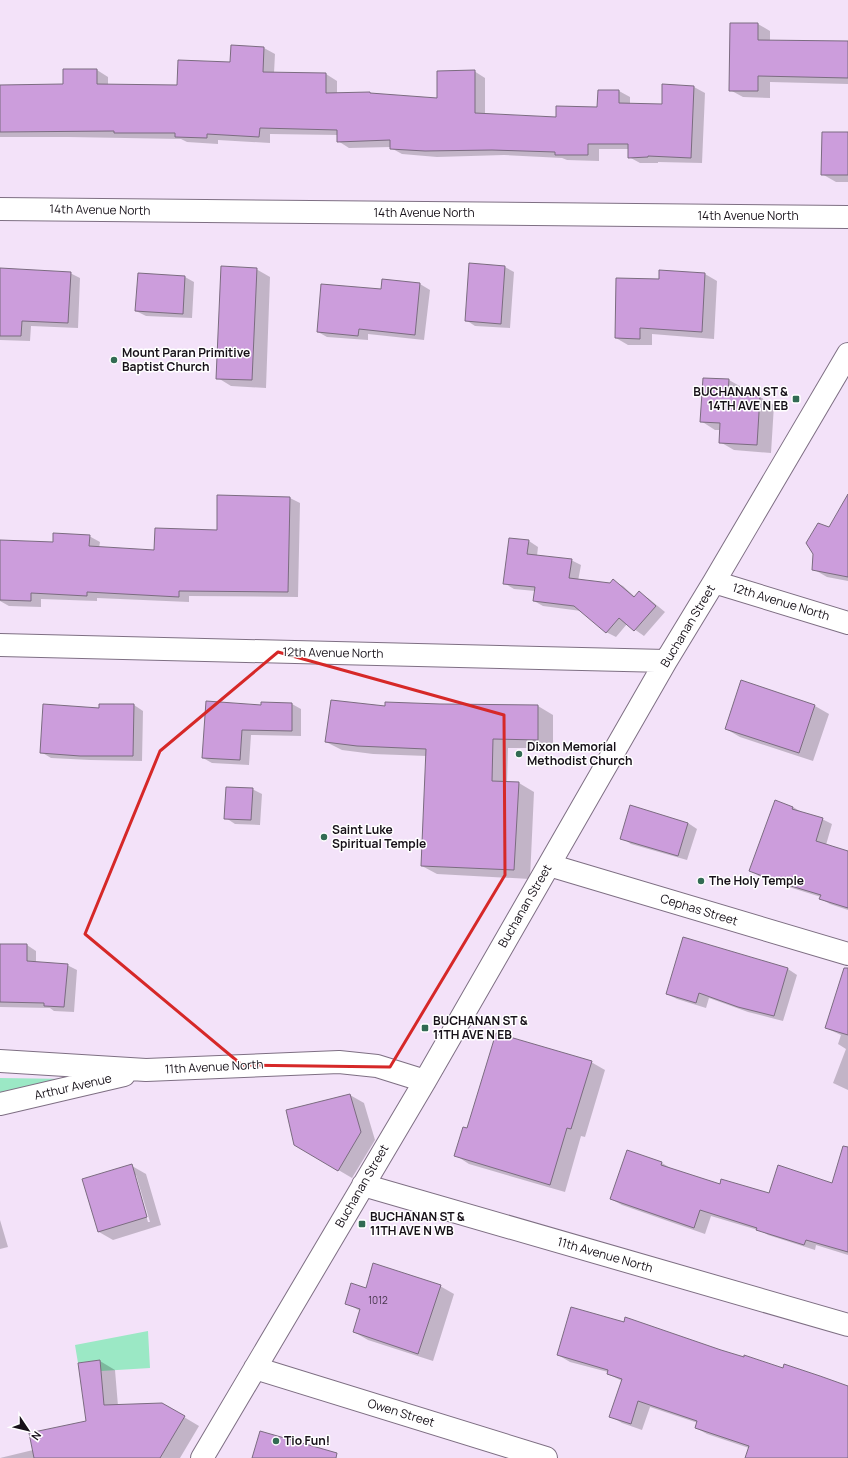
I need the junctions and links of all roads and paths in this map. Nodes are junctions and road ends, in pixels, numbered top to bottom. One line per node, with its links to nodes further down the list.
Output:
1 (0, 209): 2 (street, 14th Avenue North)
2 (848, 217)
3 (848, 354): 4 (street, Buchanan Street)
4 (714, 582): 5 (street, 12th Avenue North); 7 (street, Buchanan Street)
5 (848, 623)
6 (0, 645): 7 (street, 12th Avenue North)
7 (666, 661): 8 (street, Buchanan Street)
8 (549, 865): 9 (street, Cephas Street); 12 (street, Buchanan Street)
9 (848, 954)
10 (0, 1061): 11 (street, 11th Avenue North)
11 (146, 1070): 12 (street, 11th Avenue North); 13 (street, Arthur Avenue)
12 (425, 1081): 14 (street, Buchanan Street)
13 (0, 1104)
14 (363, 1185): 15 (street, 11th Avenue North); 16 (street, Buchanan Street)
15 (848, 1325)
16 (255, 1368): 17 (street, Buchanan Street); 18 (street, Owen Street)
17 (202, 1458)
18 (546, 1458)

